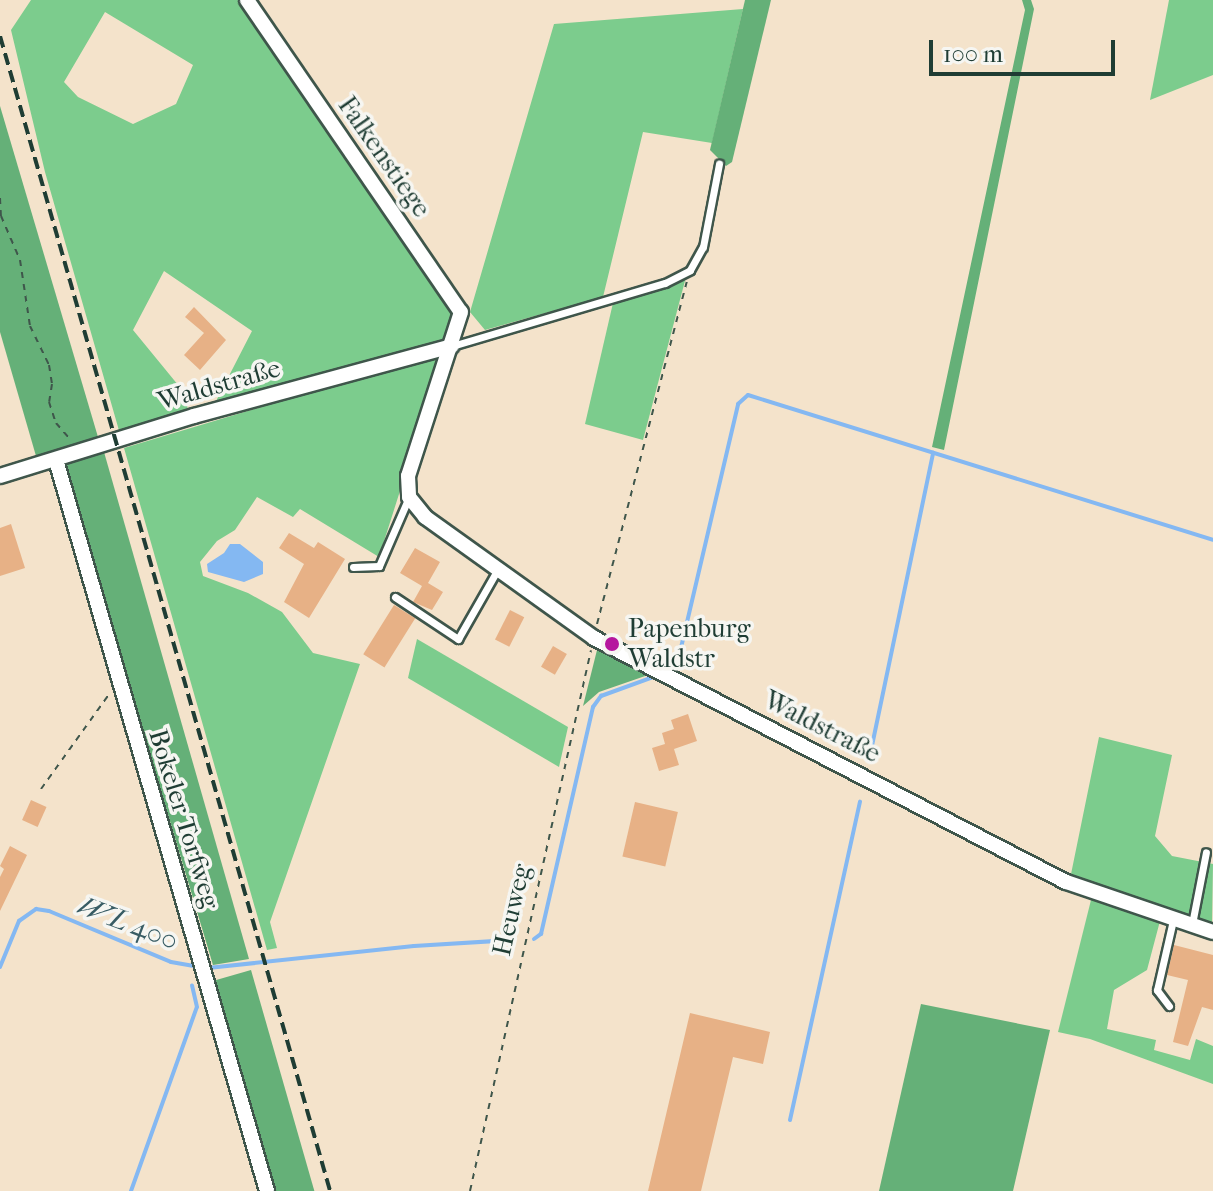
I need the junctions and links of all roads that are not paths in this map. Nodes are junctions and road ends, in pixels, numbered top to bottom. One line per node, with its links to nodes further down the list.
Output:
1 (247, 0): 3 (street, Falkenstiege)
2 (719, 164): 3 (lane, Waldstraße)
3 (452, 346): 4 (street, Waldstraße); 6 (street)
4 (56, 460): 5 (street, Waldstraße); 15 (street, Bokeler Torfweg)
5 (0, 476)
6 (409, 497): 7 (lane); 8 (street, Waldstraße)
7 (353, 567)
8 (498, 569): 9 (lane); 11 (street, Waldstraße)
9 (395, 597)
10 (1206, 852): 12 (lane)
11 (1173, 920): 12 (street, Waldstraße); 14 (lane)
12 (1191, 926): 13 (street, Waldstraße)
13 (1213, 932)
14 (1169, 1006)
15 (267, 1191)

